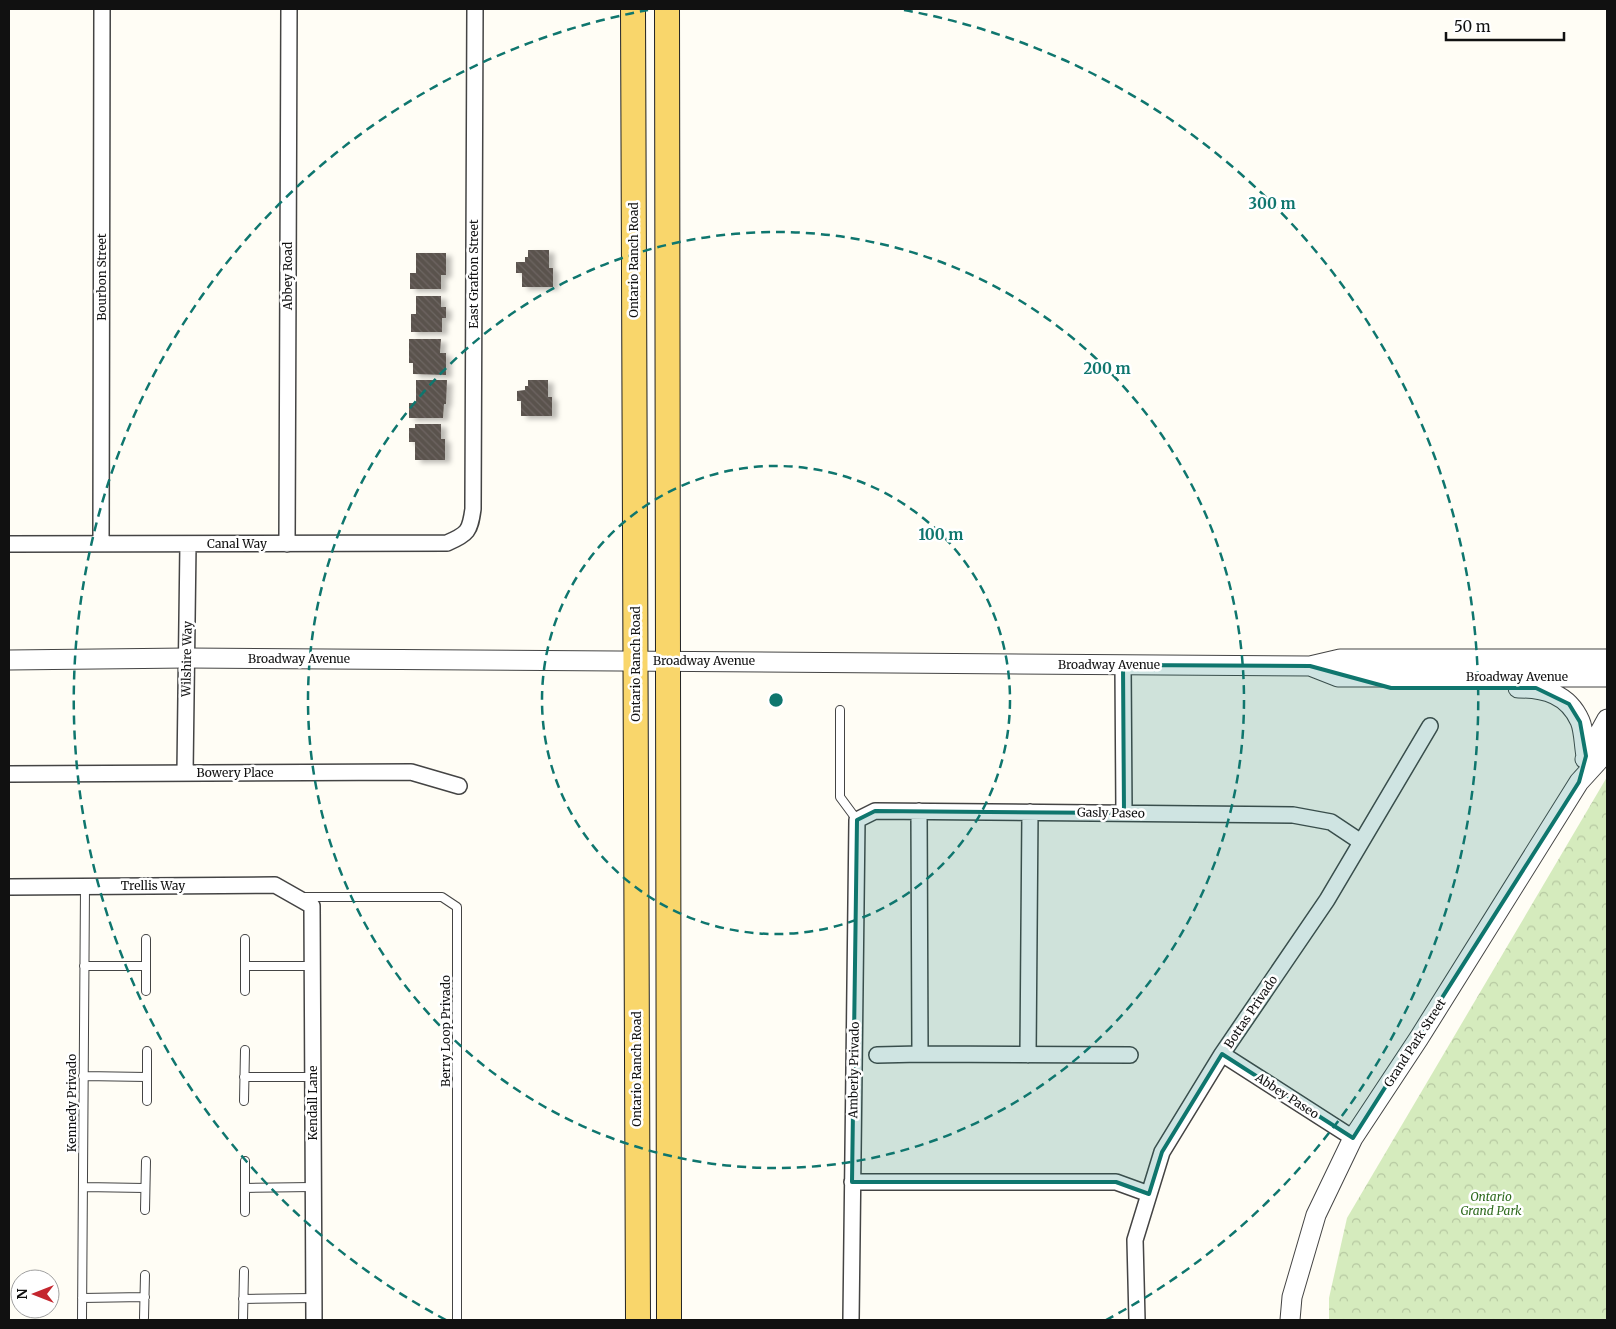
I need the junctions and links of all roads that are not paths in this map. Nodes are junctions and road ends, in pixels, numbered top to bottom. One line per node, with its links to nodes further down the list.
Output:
1 (102, 9): 9 (street, Bourbon Street)
2 (289, 9): 11 (street, Abbey Road)
3 (475, 9): 7 (street, East Grafton Street)
4 (633, 9): 6 (main road, Ontario Ranch Road)
5 (667, 9): 16 (main road)
6 (635, 417): 15 (main road, Ontario Ranch Road); 16 (main road)
7 (463, 536): 11 (street, Canal Way)
8 (9, 544): 9 (street, Canal Way)
9 (101, 544): 10 (street, Canal Way)
10 (188, 544): 11 (street, Canal Way); 12 (street, Wilshire Way)
11 (287, 544)
12 (187, 658): 14 (street, Broadway Avenue); 15 (street, Broadway Avenue); 26 (street, Wilshire Way)
13 (1607, 659): 18 (street, Broadway Avenue)
14 (9, 660)
15 (636, 661): 16 (street, Broadway Avenue); 38 (main road); 82 (main road, Ontario Ranch Road)
16 (668, 661): 17 (street, Broadway Avenue); 38 (main road)
17 (1124, 665): 18 (street, Broadway Avenue); 32 (street)
18 (1310, 666): 19 (street, Broadway Avenue)
19 (1338, 677): 20 (street, Broadway Avenue); 25 (street)
20 (1607, 677)
21 (840, 710): 33 (lane)
22 (1607, 719): 25 (street, Grand Park Street)
23 (1430, 726): 34 (street, Bottas Privado)
24 (1607, 748): 28 (street, Grand Park Street)
25 (1586, 756): 28 (street, Grand Park Street)
26 (185, 773): 27 (street, Bowery Place); 29 (street, Bowery Place)
27 (9, 774)
28 (1579, 782): 60 (street, Grand Park Street)
29 (459, 786)
30 (919, 812): 31 (street, Gasly Paseo); 33 (street, Gasly Paseo); 49 (street)
31 (1030, 812): 32 (street, Gasly Paseo); 52 (street)
32 (1124, 813): 34 (street, Gasly Paseo)
33 (856, 820): 63 (street, Amberly Privado)
34 (1361, 842): 50 (street, Bottas Privado)
35 (85, 886): 36 (street, Trellis Way); 37 (street, Trellis Way); 41 (lane, Kennedy Privado)
36 (9, 887)
37 (295, 896): 44 (street, Kendall Lane); 81 (lane, Berry Loop Privado)
38 (668, 918): 83 (main road)
39 (245, 939): 43 (lane)
40 (146, 940): 42 (lane)
41 (84, 966): 42 (lane); 54 (lane, Kennedy Privado)
42 (146, 966): 45 (lane)
43 (245, 966): 44 (lane); 46 (lane)
44 (312, 966): 57 (street, Kendall Lane)
45 (146, 991)
46 (245, 991)
47 (244, 1050): 56 (lane)
48 (147, 1051): 55 (lane)
49 (920, 1054): 51 (street); 52 (street)
50 (1222, 1054): 60 (street, Abbey Paseo); 68 (street, Bottas Privado)
51 (876, 1055)
52 (1028, 1055): 53 (street)
53 (1130, 1055)
54 (83, 1076): 55 (lane); 64 (lane, Kennedy Privado)
55 (147, 1077): 58 (lane)
56 (244, 1077): 57 (lane); 59 (lane)
57 (313, 1077): 65 (street, Kendall Lane)
58 (147, 1101)
59 (244, 1101)
60 (1352, 1138): 86 (street, Grand Park Street)
61 (244, 1160): 67 (lane)
62 (146, 1161): 66 (lane)
63 (852, 1182): 68 (street); 84 (street, Amberly Privado)
64 (83, 1187): 66 (lane); 74 (lane, Kennedy Privado)
65 (313, 1187): 67 (lane); 75 (street, Kendall Lane)
66 (145, 1188): 69 (lane)
67 (244, 1188): 70 (lane)
68 (1149, 1194): 85 (street, Bottas Privado)
69 (145, 1210)
70 (244, 1212)
71 (244, 1272): 76 (lane)
72 (145, 1275): 73 (lane)
73 (145, 1297): 74 (lane); 77 (lane)
74 (82, 1298): 78 (lane, Kennedy Privado)
75 (314, 1298): 76 (lane); 80 (street, Kendall Lane)
76 (244, 1299): 79 (lane)
77 (144, 1318)
78 (82, 1320)
79 (244, 1320)
80 (314, 1320)
81 (457, 1320)
82 (638, 1320)
83 (669, 1320)
84 (851, 1320)
85 (1137, 1320)
86 (1290, 1320)

